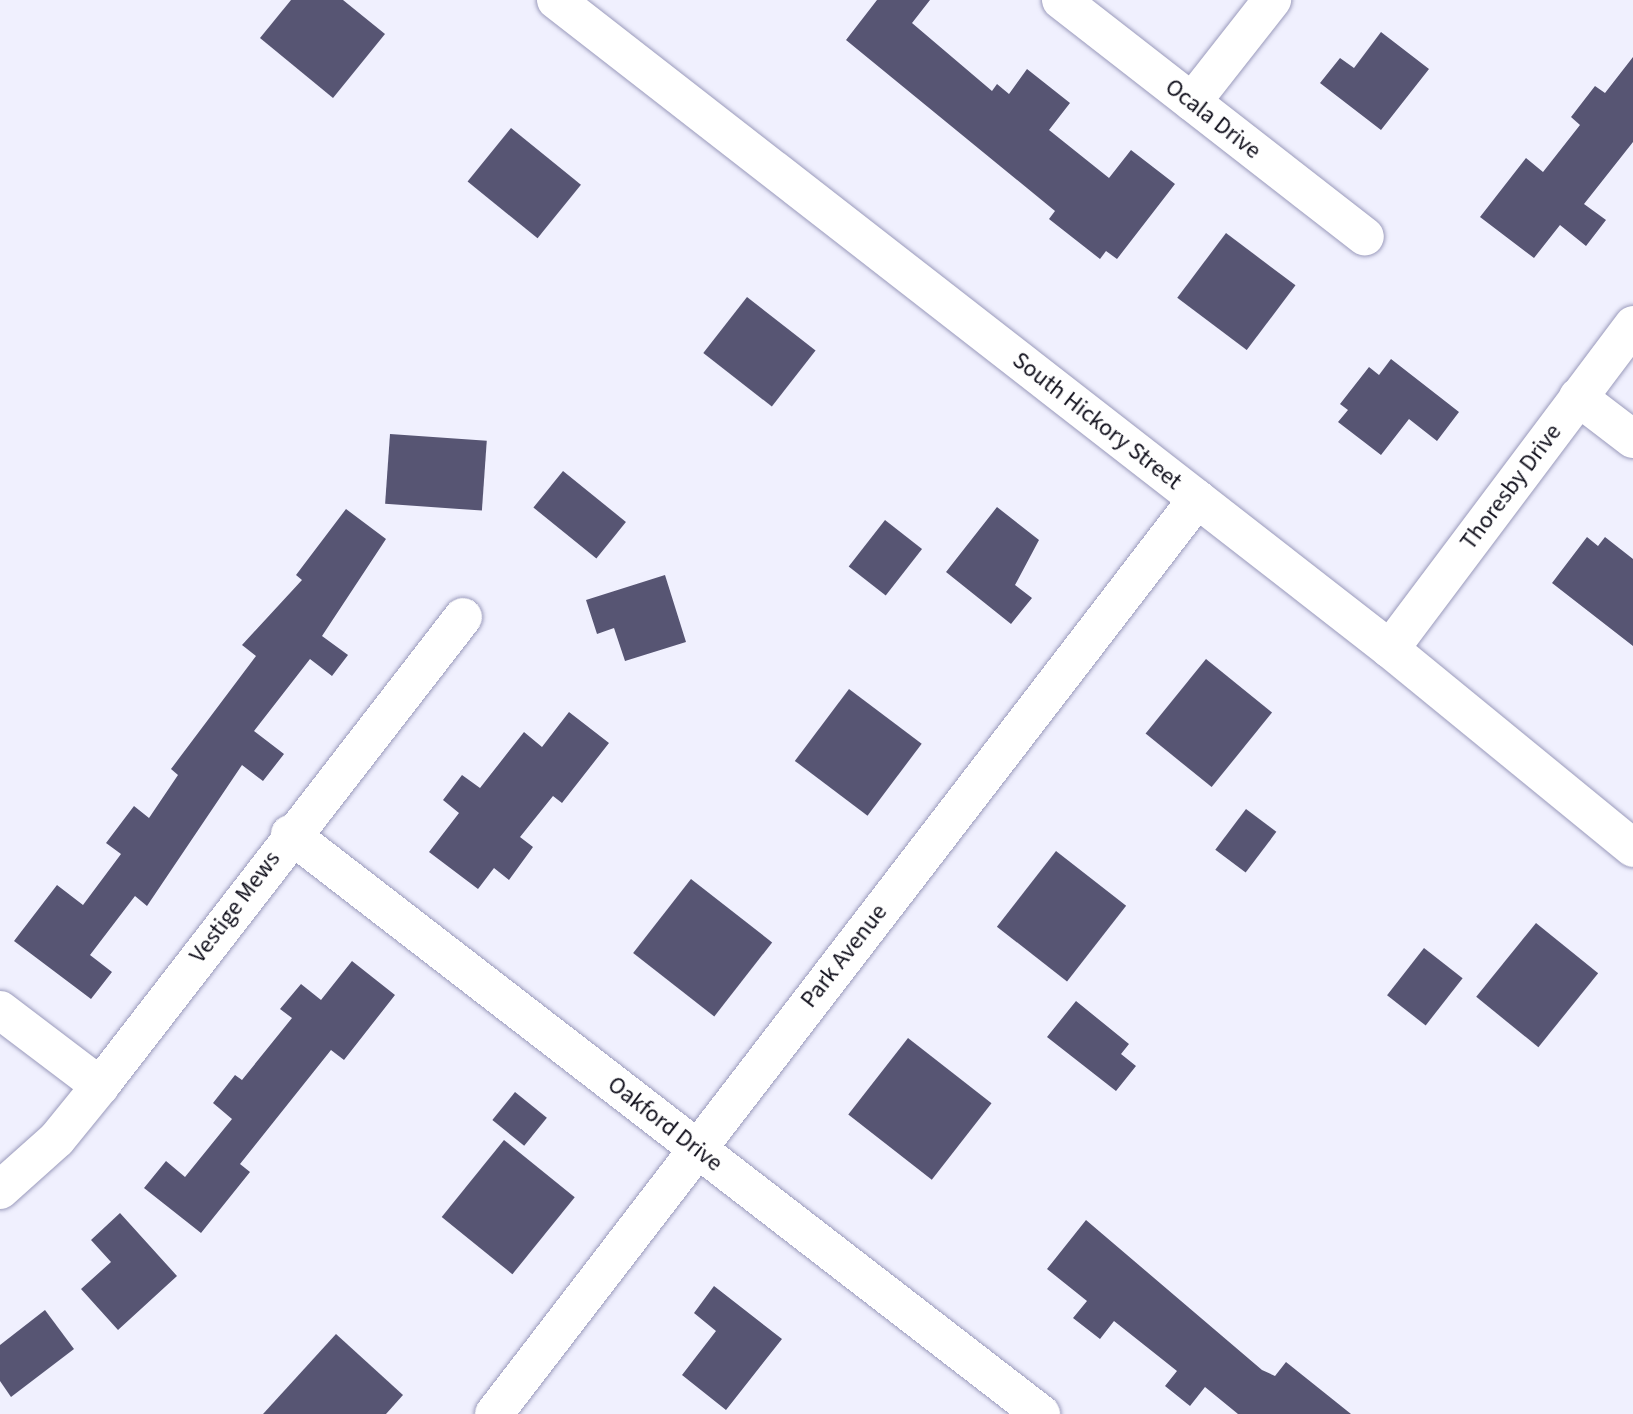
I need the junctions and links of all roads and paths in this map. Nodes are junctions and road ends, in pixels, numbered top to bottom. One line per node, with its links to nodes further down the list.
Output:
1 (556, 0): 9 (street, South Hickory Street)
2 (1061, 0): 4 (street, Ocala Drive)
3 (1272, 0): 4 (street)
4 (1192, 102): 5 (street, Ocala Drive)
5 (1365, 237)
6 (1633, 325): 7 (street, Thoresby Drive)
7 (1578, 397): 8 (street); 11 (street, Thoresby Drive)
8 (1633, 439)
9 (1197, 499): 11 (street, South Hickory Street); 16 (street, Park Avenue)
10 (463, 617): 12 (street, Vestige Mews)
11 (1390, 649): 13 (street, South Hickory Street)
12 (290, 834): 15 (street, Vestige Mews); 16 (street, Oakford Drive)
13 (1633, 848)
14 (0, 1010): 15 (street)
15 (100, 1086): 17 (street, Vestige Mews)
16 (696, 1148): 18 (street, Park Avenue); 19 (street, Oakford Drive)
17 (0, 1190)
18 (494, 1414)
19 (1041, 1414)

